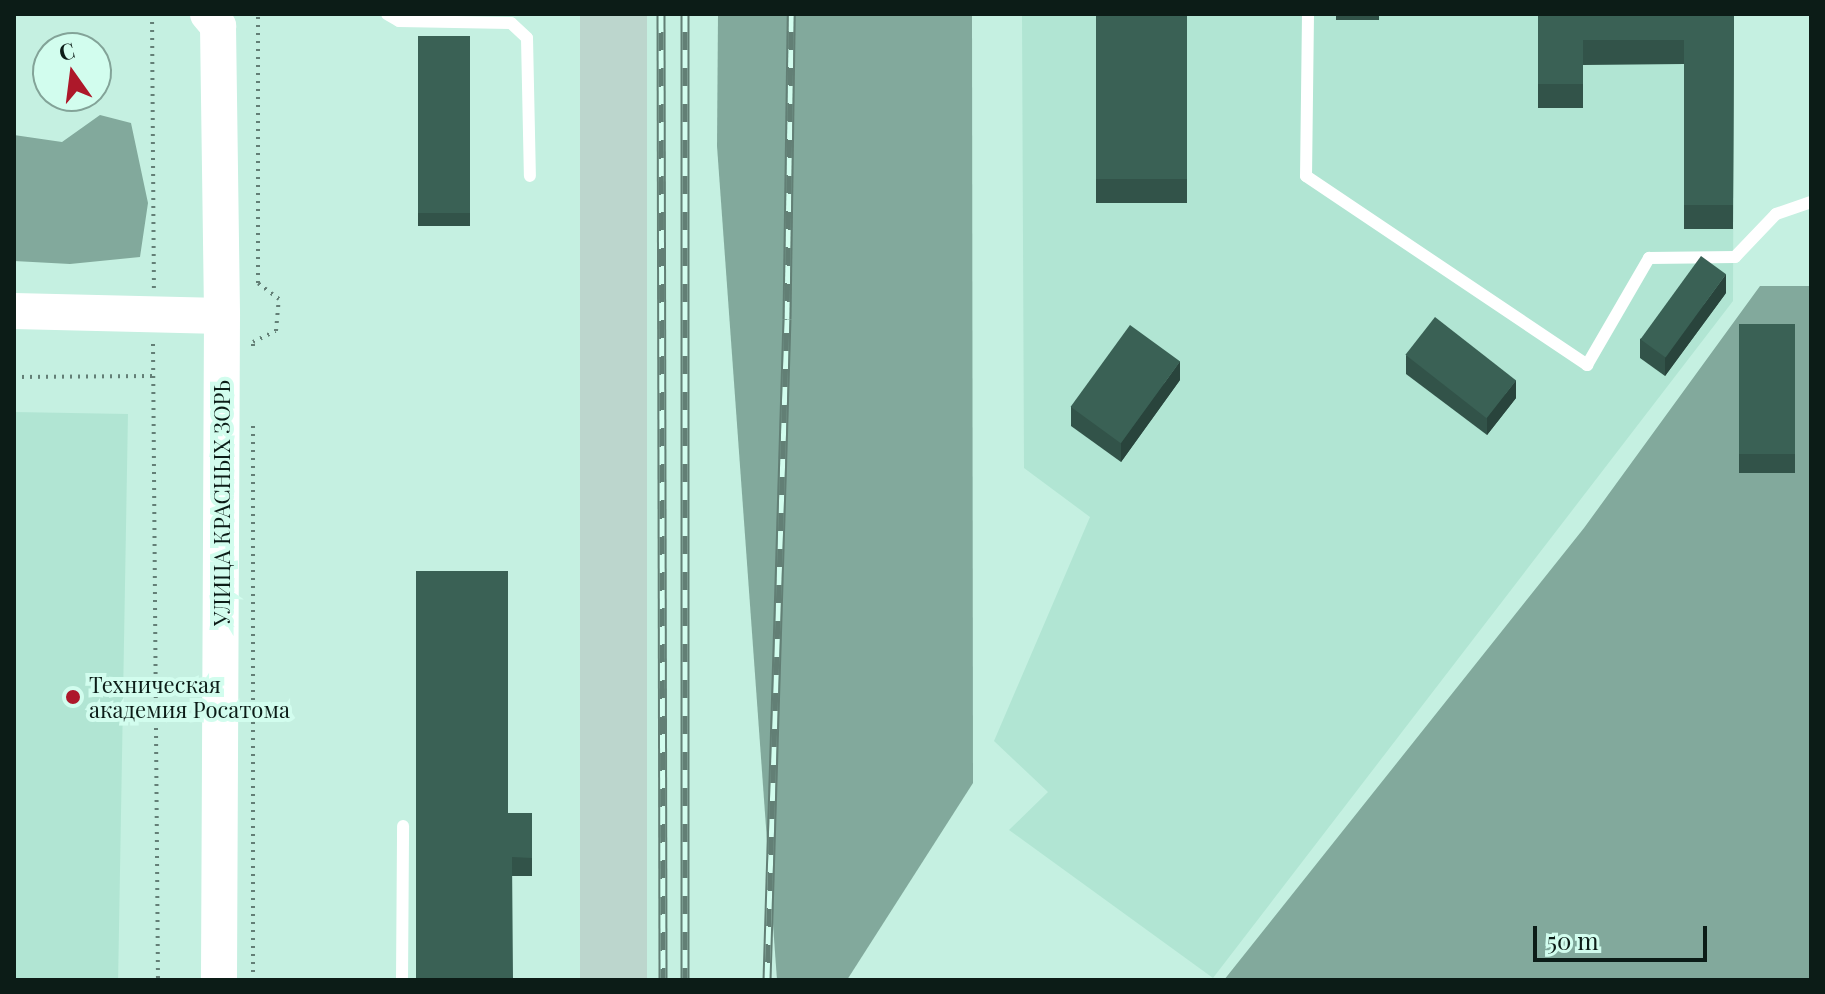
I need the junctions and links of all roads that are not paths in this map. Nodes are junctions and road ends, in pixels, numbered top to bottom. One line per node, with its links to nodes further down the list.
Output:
1 (387, 14): 4 (lane)
2 (1308, 14): 5 (lane)
3 (213, 20): 7 (street, УЛИЦА КРАСНЫХ ЗОРЬ)
4 (530, 176)
5 (1811, 202)
6 (14, 311): 7 (street)
7 (222, 316): 9 (street, УЛИЦА КРАСНЫХ ЗОРЬ)
8 (403, 826): 10 (lane)
9 (219, 980)
10 (402, 980)

